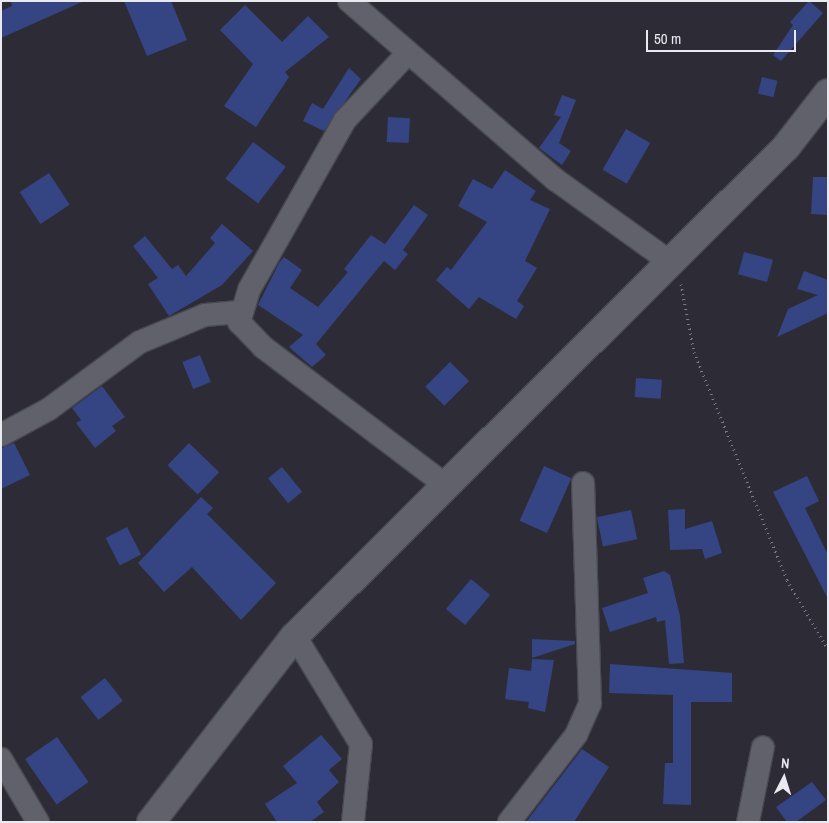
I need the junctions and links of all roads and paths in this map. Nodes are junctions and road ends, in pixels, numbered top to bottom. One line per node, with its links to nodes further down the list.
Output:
1 (349, 1): 2 (street)
2 (408, 53): 4 (street); 5 (street)
3 (828, 94): 4 (main road)
4 (672, 259): 8 (main road); 10 (path)
5 (239, 312): 6 (street); 8 (street)
6 (1, 435)
7 (583, 483): 16 (street)
8 (447, 486): 9 (main road)
9 (295, 636): 14 (main road); 15 (street)
10 (828, 649)
11 (763, 747): 17 (street)
12 (1, 759): 13 (street)
13 (38, 822)
14 (151, 822)
15 (353, 822)
16 (508, 822)
17 (748, 822)

